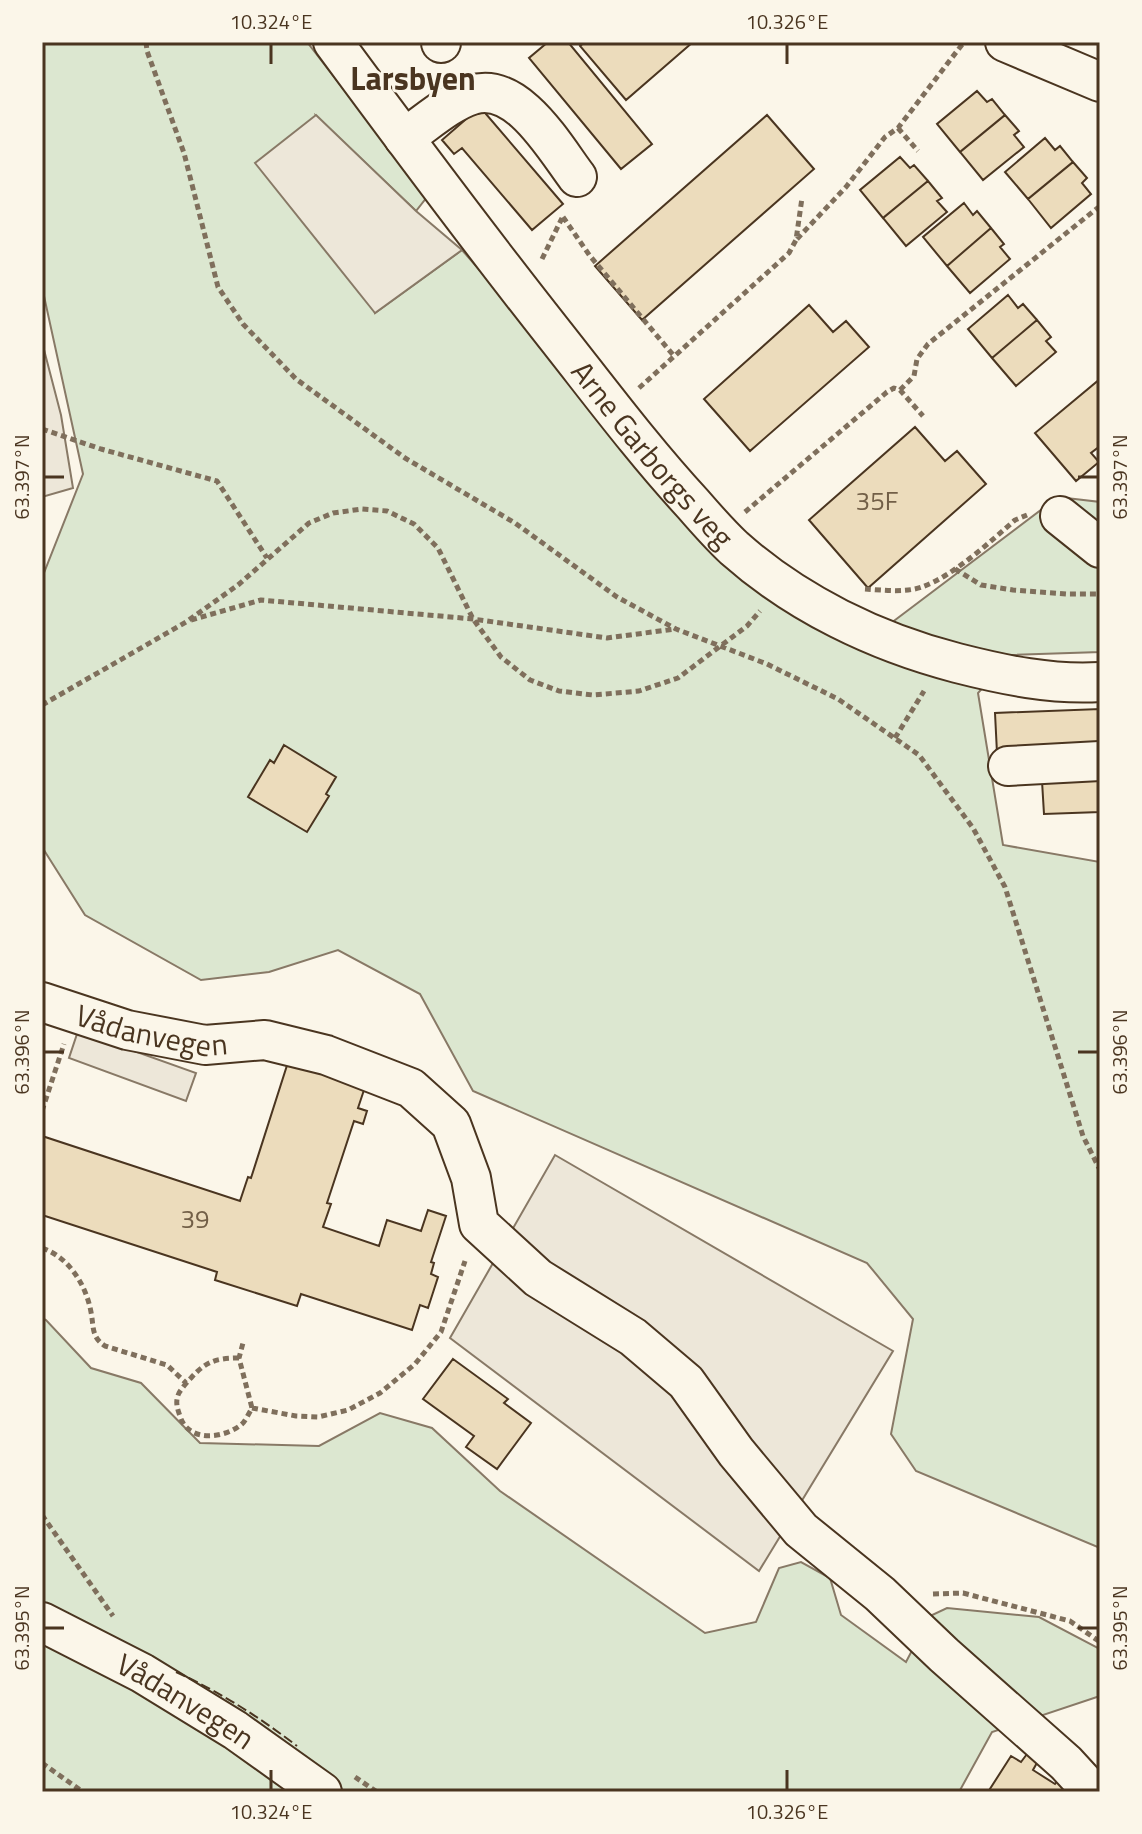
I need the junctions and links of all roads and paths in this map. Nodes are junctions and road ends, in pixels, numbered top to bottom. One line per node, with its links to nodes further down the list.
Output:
1 (146, 42): 30 (path)
2 (333, 42): 7 (street, Arne Garborgs veg)
3 (964, 42): 6 (path)
4 (1005, 42): 5 (street)
5 (1100, 82)
6 (898, 128): 8 (path); 13 (path)
7 (404, 138): 9 (street); 14 (street, Arne Garborgs veg)
8 (918, 151)
9 (577, 177): 12 (path)
10 (802, 198): 13 (path)
11 (1100, 206): 16 (path)
12 (563, 217): 14 (path); 15 (path)
13 (796, 240): 15 (path)
14 (524, 296): 17 (street, Arne Garborgs veg)
15 (674, 356): 17 (path)
16 (900, 390): 18 (path); 21 (path)
17 (614, 410): 21 (street, Arne Garborgs veg)
18 (923, 416)
19 (42, 429): 23 (path)
20 (1060, 516): 22 (street); 24 (path)
21 (719, 533): 25 (street, Arne Garborgs veg)
22 (1100, 548)
23 (267, 558): 28 (path); 29 (path)
24 (955, 569): 26 (path); 27 (path)
25 (783, 585): 31 (path); 32 (street, Arne Garborgs veg)
26 (853, 588)
27 (1100, 594)
28 (473, 619): 29 (path); 30 (path); 31 (path)
29 (186, 622): 34 (path)
30 (676, 629): 31 (path)
31 (722, 646): 35 (path)
32 (944, 660): 33 (street, Arne Garborgs veg); 35 (path)
33 (1100, 682)
34 (42, 705)
35 (895, 738): 40 (path)
36 (1100, 761): 37 (street)
37 (1008, 766)
38 (58, 1007): 39 (path); 41 (street, Vådanvegen)
39 (42, 1111)
40 (1100, 1170)
41 (479, 1224): 46 (path); 48 (street)
42 (42, 1248): 45 (path)
43 (243, 1343): 44 (path)
44 (239, 1358): 45 (path); 46 (path)
45 (186, 1383): 46 (path)
46 (252, 1408)
47 (42, 1515): 49 (path)
48 (880, 1594): 51 (path); 55 (street)
49 (117, 1620)
50 (42, 1622): 54 (street, Vådanvegen)
51 (1100, 1642)
52 (42, 1763): 53 (path)
53 (83, 1792)
54 (322, 1792)
55 (1084, 1792)

